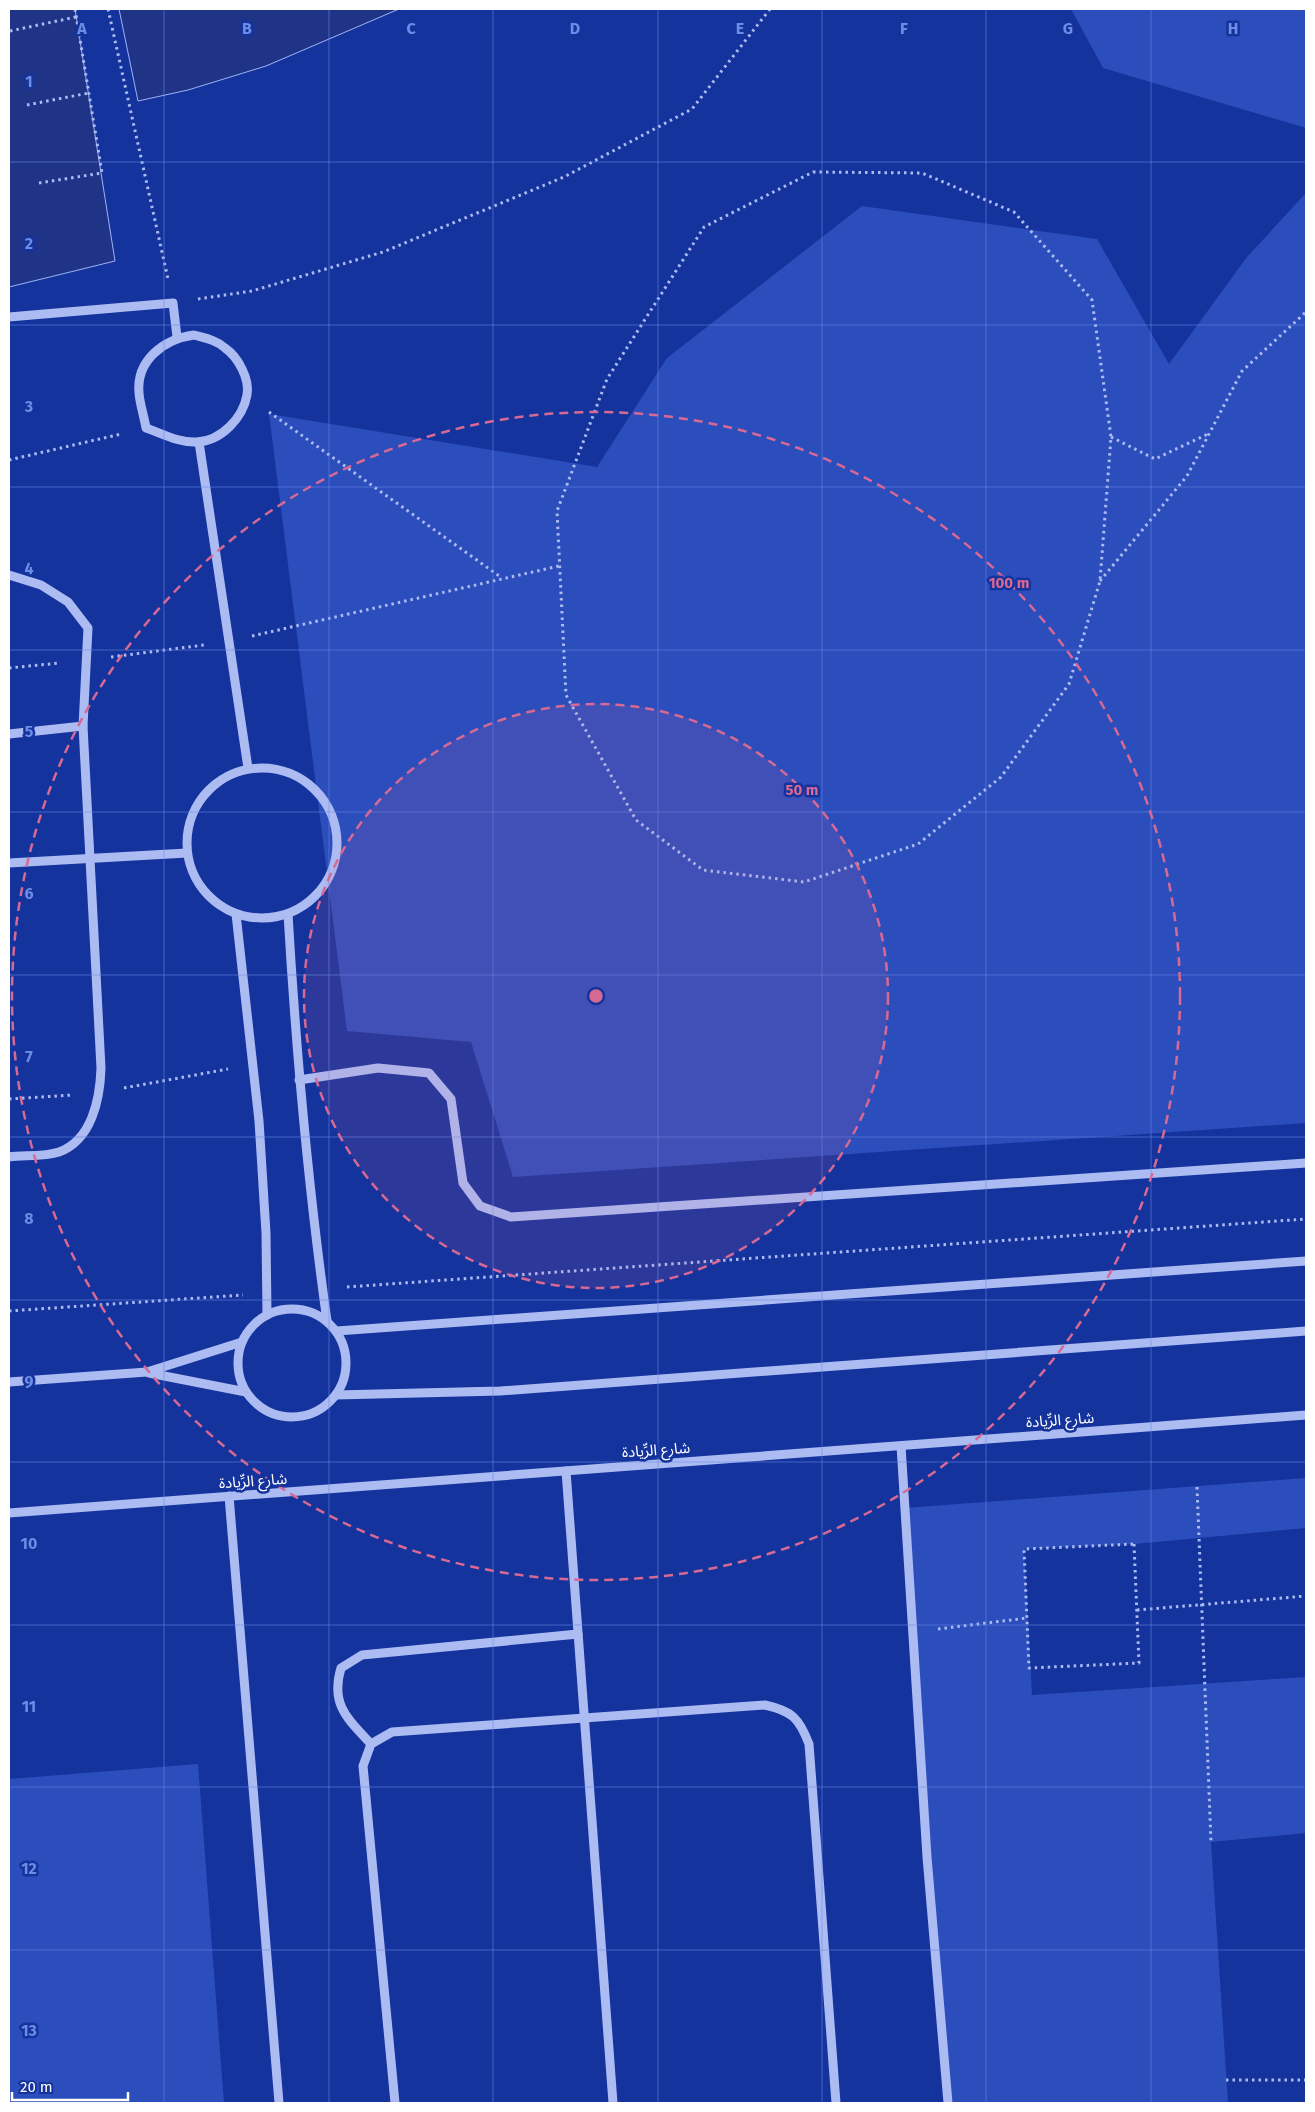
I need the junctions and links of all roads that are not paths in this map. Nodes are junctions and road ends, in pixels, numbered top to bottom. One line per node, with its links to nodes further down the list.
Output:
1 (9, 317): 2 (street)
2 (177, 337): 3 (street); 3 (street)
3 (199, 442): 7 (street)
4 (9, 575): 5 (street)
5 (83, 726): 6 (street); 9 (street)
6 (9, 734)
7 (248, 768): 8 (street); 12 (street)
8 (187, 853): 9 (street); 11 (street)
9 (90, 859): 10 (street); 14 (street)
10 (9, 863)
11 (236, 914): 12 (street); 17 (street)
12 (288, 914): 13 (street)
13 (299, 1080): 15 (street); 18 (street)
14 (9, 1157)
15 (1306, 1163)
16 (1306, 1261): 19 (street)
17 (267, 1315): 18 (street); 21 (street)
18 (327, 1321): 19 (street)
19 (336, 1331): 25 (street)
20 (1306, 1331): 25 (street)
21 (242, 1342): 22 (street); 24 (street)
22 (146, 1372): 23 (street); 24 (street)
23 (9, 1382)
24 (246, 1392): 25 (street)
25 (336, 1395)
26 (1306, 1415): 27 (street, شارع الرِّيادة)
27 (901, 1446): 28 (street, شارع الرِّيادة); 38 (street)
28 (566, 1471): 29 (street, شارع الرِّيادة); 31 (street)
29 (229, 1496): 30 (street, شارع الرِّيادة); 34 (street)
30 (9, 1513)
31 (578, 1634): 32 (street); 33 (street)
32 (584, 1719): 33 (street); 36 (street); 37 (street)
33 (371, 1744): 35 (street)
34 (280, 2103)
35 (394, 2103)
36 (613, 2103)
37 (836, 2103)
38 (948, 2103)

